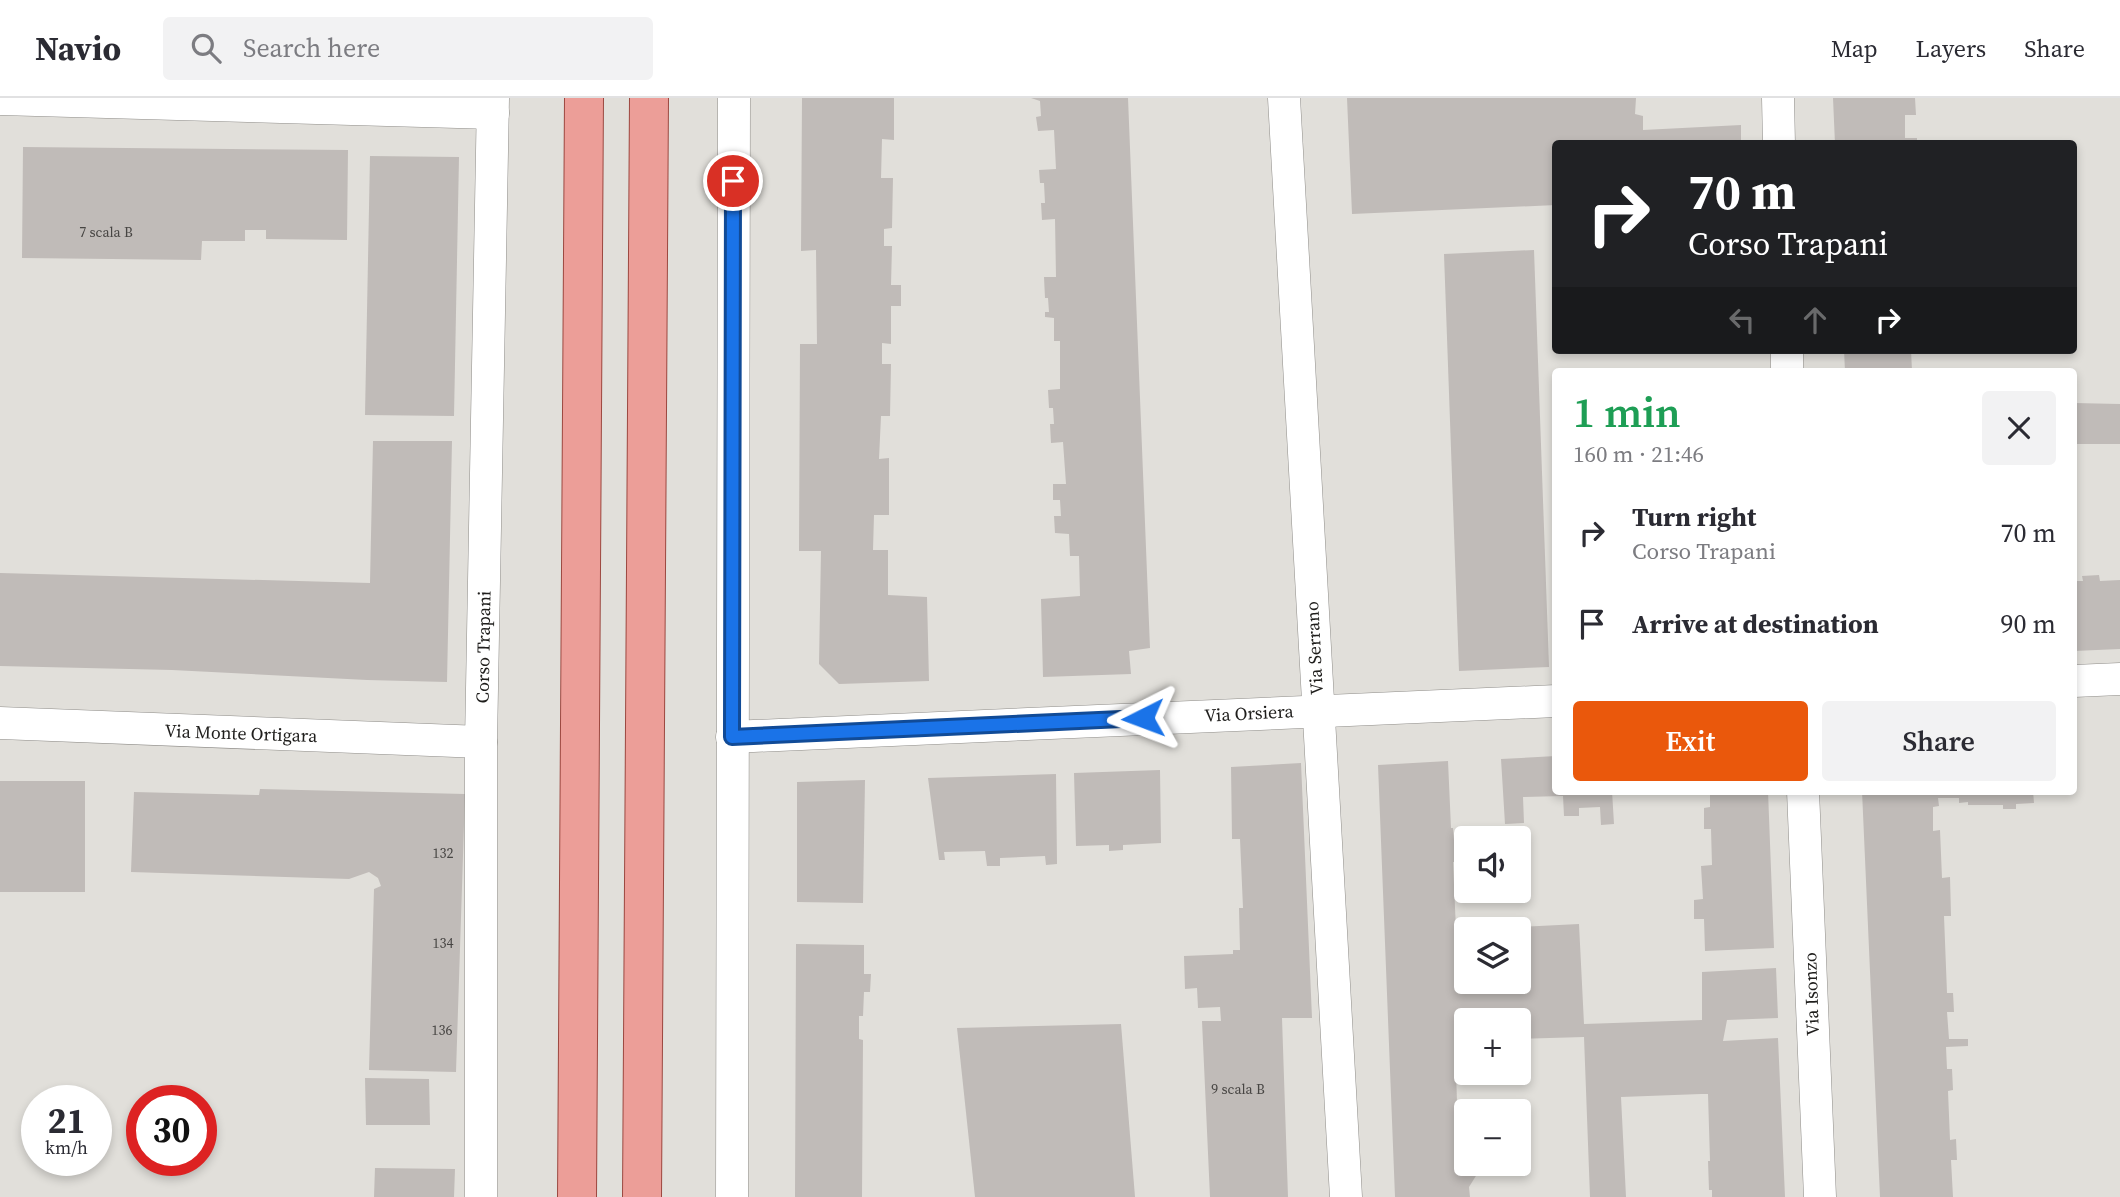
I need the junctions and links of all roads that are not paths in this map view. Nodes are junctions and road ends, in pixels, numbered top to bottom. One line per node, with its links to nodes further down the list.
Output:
1 (584, 98): 18 (main road)
2 (649, 98): 19 (main road)
3 (734, 98): 14 (street)
4 (1284, 98): 12 (street, Via Serrano)
5 (1778, 98): 8 (street)
6 (0, 99): 7 (street)
7 (493, 106): 15 (street, Corso Trapani)
8 (1779, 140)
9 (2120, 679): 10 (street)
10 (2077, 681)
11 (1552, 701): 12 (street, Via Orsiera)
12 (1318, 710): 14 (street, Via Orsiera); 21 (street, Via Serrano)
13 (0, 723): 15 (street, Via Monte Ortigara)
14 (732, 737): 20 (street)
15 (481, 742): 17 (street, Corso Trapani)
16 (1803, 795): 22 (street, Via Isonzo)
17 (481, 1197)
18 (577, 1197)
19 (642, 1197)
20 (732, 1197)
21 (1346, 1197)
22 (1820, 1197)

